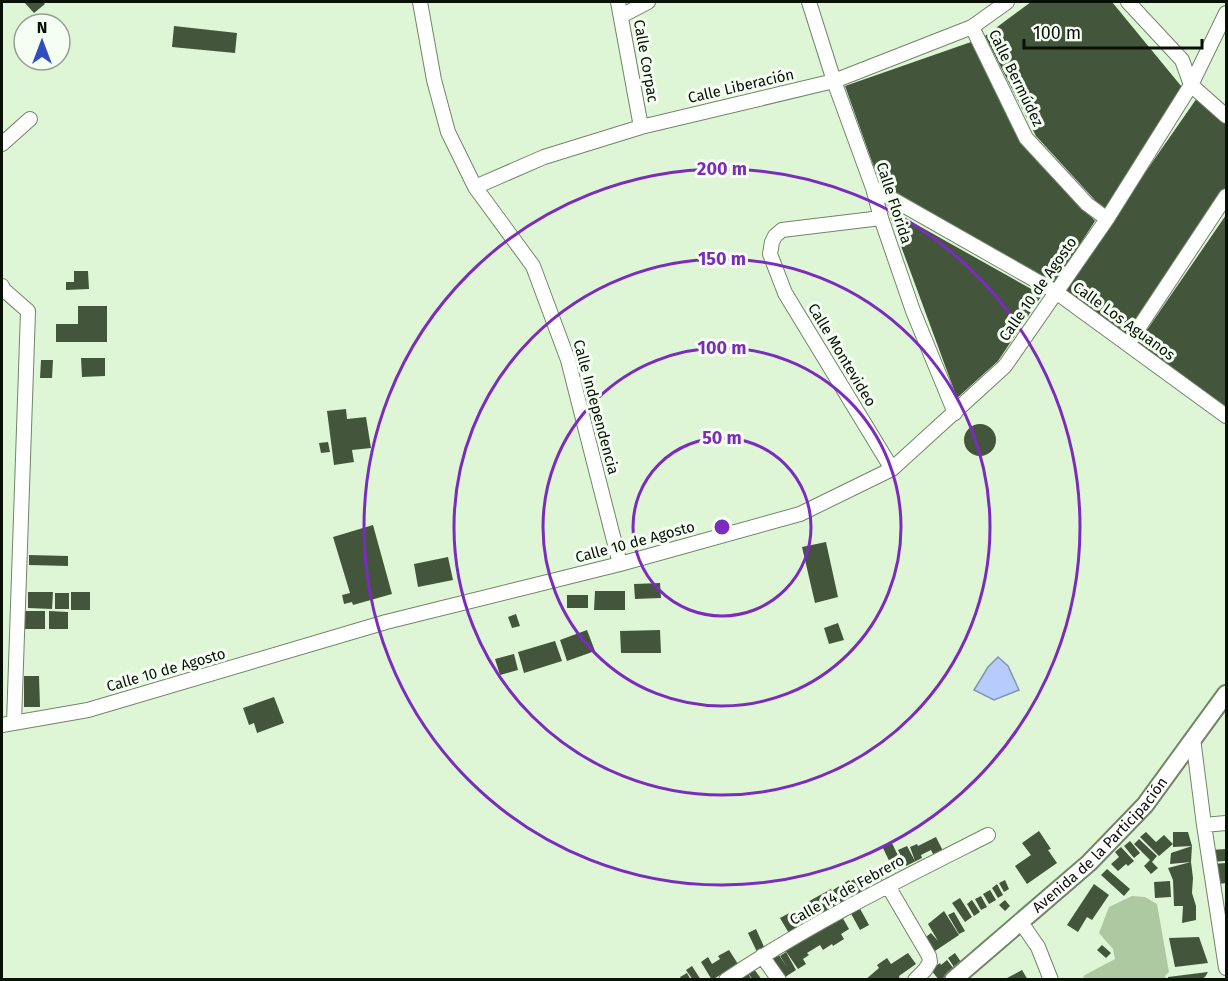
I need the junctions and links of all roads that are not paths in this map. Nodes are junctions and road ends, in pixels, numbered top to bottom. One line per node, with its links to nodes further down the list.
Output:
1 (420, 2): 16 (street, Calle Independencia)
2 (618, 2): 8 (street, Calle Corpac)
3 (648, 2): 8 (street)
4 (810, 2): 10 (street, Calle Florida)
5 (1007, 2): 9 (street, Calle Liberación)
6 (1128, 2): 11 (street)
7 (1227, 13): 11 (street, Calle 10 de Agosto)
8 (621, 16): 14 (street, Calle Corpac)
9 (972, 27): 10 (street, Calle Liberación); 20 (street, Calle Bermúdez)
10 (834, 81): 14 (street, Calle Liberación); 17 (street, Calle Florida)
11 (1191, 85): 12 (street); 20 (street, Calle 10 de Agosto)
12 (1227, 116)
13 (30, 119): 15 (street)
14 (641, 127): 16 (street, Calle Liberación)
15 (2, 144)
16 (475, 188): 27 (street, Calle Independencia)
17 (873, 188): 19 (street, Calle Florida); 22 (street, Calle Los Aguanos)
18 (1227, 196): 23 (street)
19 (881, 218): 24 (street, Calle Florida); 26 (street, Calle Montevideo)
20 (1107, 219): 22 (street, Calle 10 de Agosto)
21 (2, 286): 29 (street)
22 (1056, 292): 23 (street, Calle Los Aguanos); 24 (street, Calle 10 de Agosto)
23 (1128, 345): 25 (street, Calle Los Aguanos)
24 (955, 413): 26 (street, Calle 10 de Agosto)
25 (1227, 416)
26 (892, 469): 27 (street, Calle 10 de Agosto)
27 (620, 564): 29 (street, Calle 10 de Agosto)
28 (1227, 694): 30 (main road, Avenida de la Participación)
29 (8, 724)
30 (1193, 738): 32 (street); 35 (main road, Avenida de la Participación)
31 (1227, 823): 32 (street)
32 (1204, 825): 36 (street)
33 (987, 835): 34 (street, Calle 14 de Febrero)
34 (888, 886): 37 (street, Calle 14 de Febrero); 41 (street)
35 (1020, 921): 42 (main road, Avenida de la Participación); 43 (street)
36 (1224, 946): 38 (street)
37 (762, 956): 39 (street, Calle 14 de Febrero); 40 (street)
38 (1227, 968)
39 (726, 980)
40 (779, 980)
41 (915, 980)
42 (953, 980)
43 (1051, 980)

